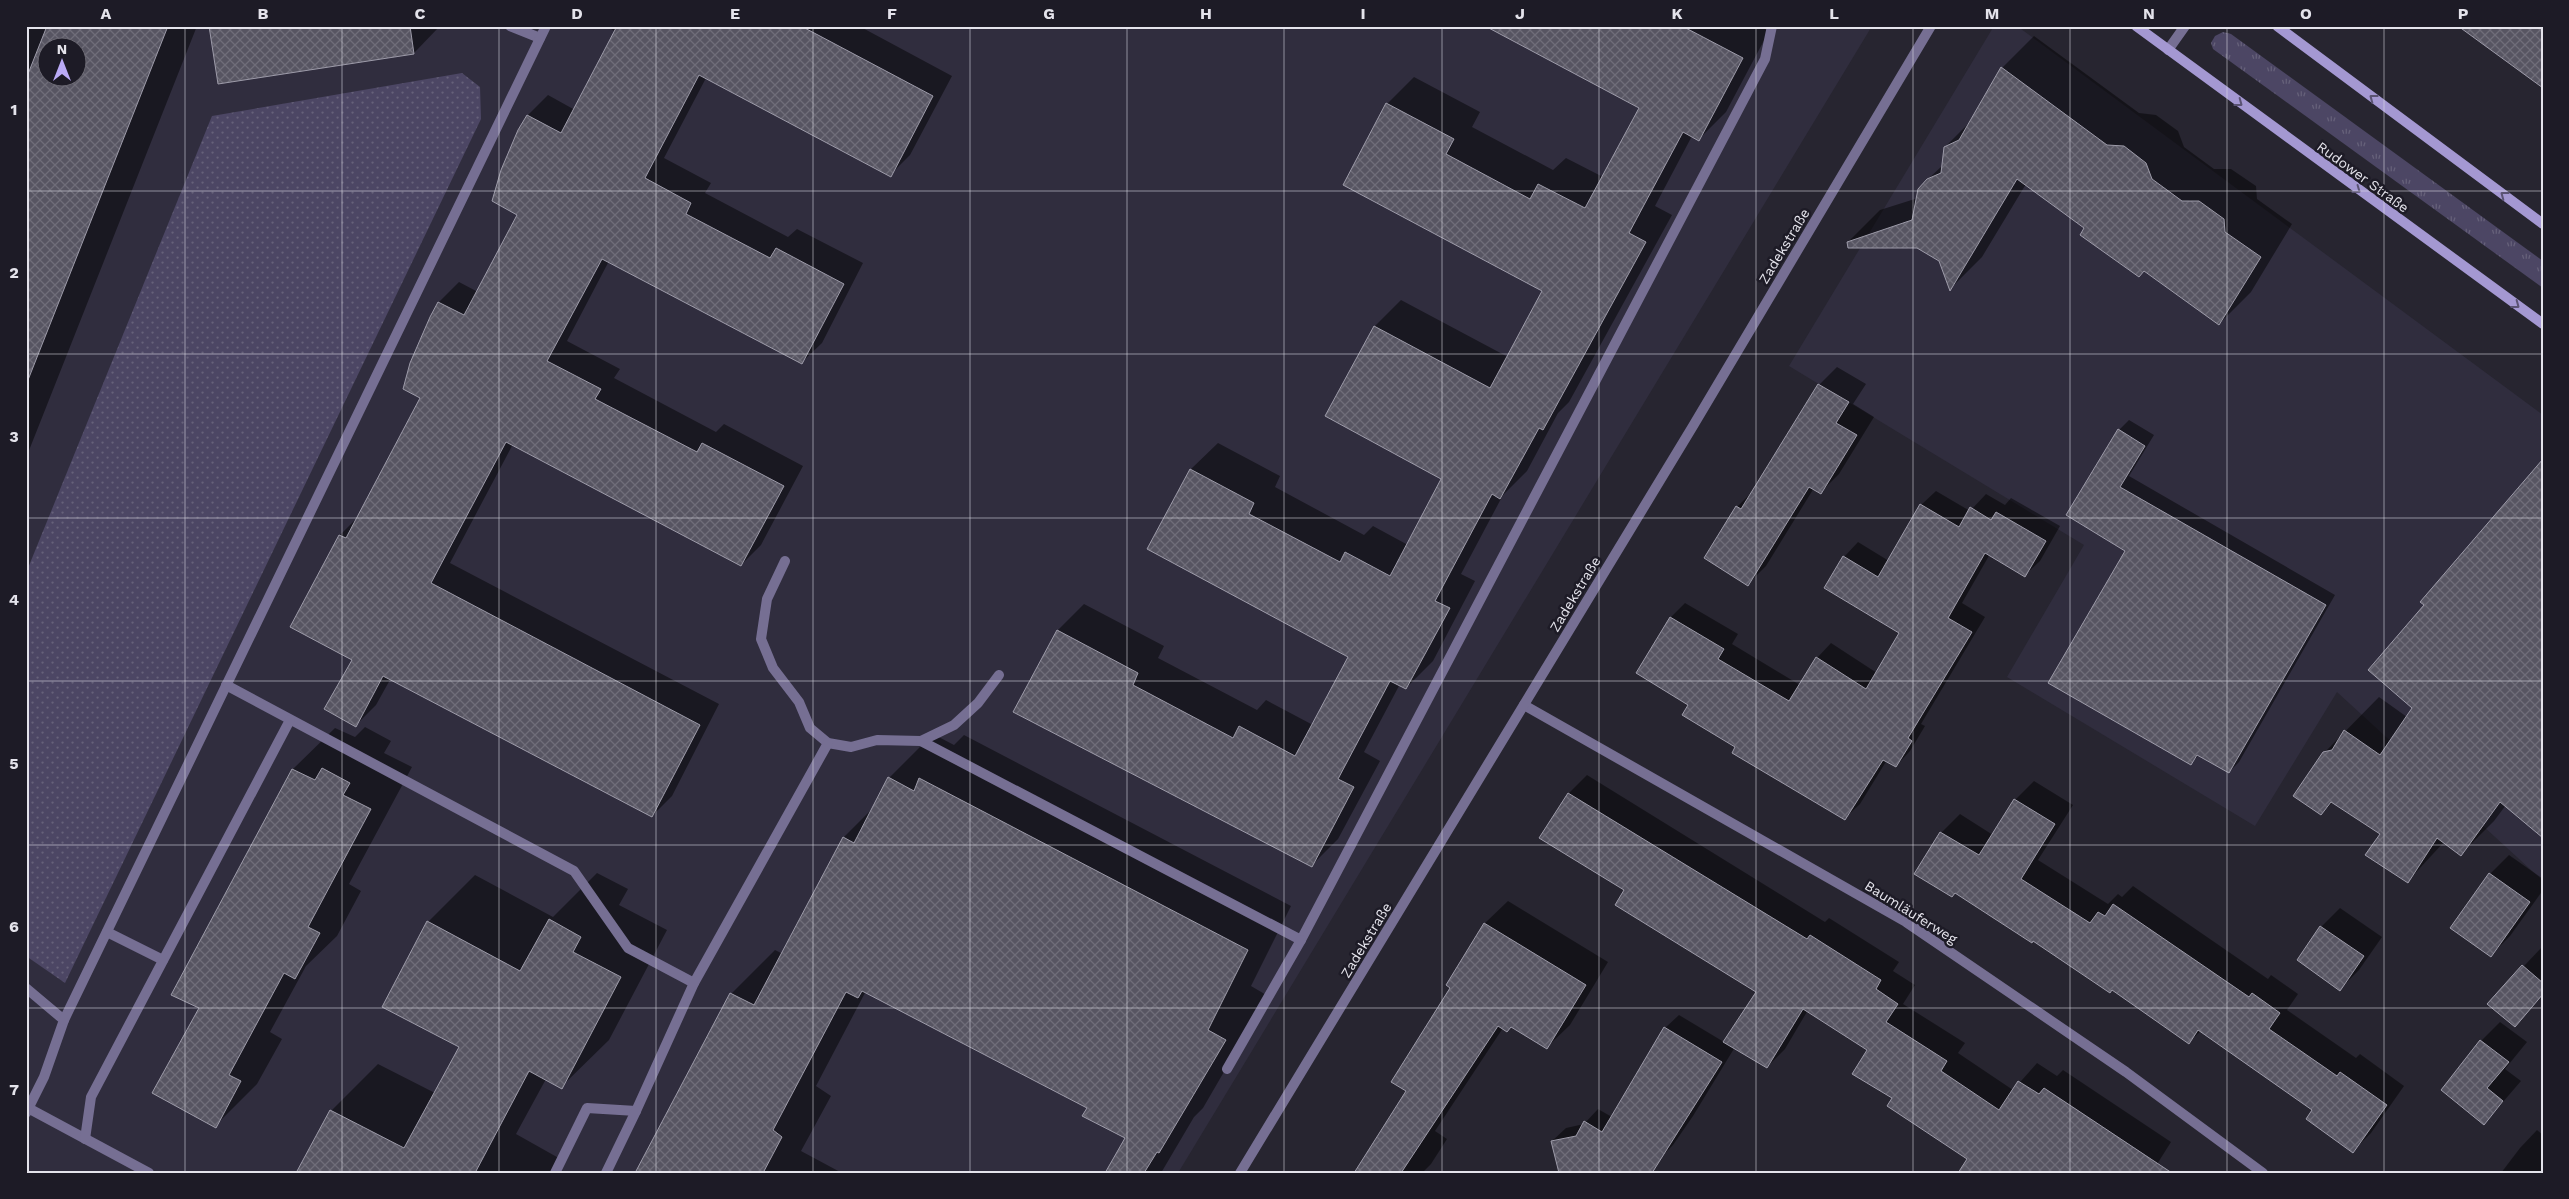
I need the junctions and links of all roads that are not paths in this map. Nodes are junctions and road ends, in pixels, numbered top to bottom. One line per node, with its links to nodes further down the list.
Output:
1 (510, 26): 8 (street)
2 (546, 26): 8 (street)
3 (1772, 26): 20 (street)
4 (1931, 26): 15 (street, Zadekstraße)
5 (2136, 26): 9 (main road, Rudower Straße)
6 (2184, 26): 9 (street)
7 (2277, 26): 10 (main road, one-way to 7)
8 (540, 38): 14 (street)
9 (2168, 50): 11 (main road, Rudower Straße, one-way to 11)
10 (2543, 224)
11 (2543, 324)
12 (785, 561): 18 (street)
13 (999, 675): 17 (street)
14 (226, 685): 16 (street); 19 (street)
15 (1524, 705): 32 (street, Zadekstraße); 33 (street, Baumläuferweg)
16 (290, 720): 21 (street); 22 (street)
17 (922, 741): 18 (street); 20 (street)
18 (828, 744): 22 (street)
19 (107, 932): 21 (street); 24 (street)
20 (1301, 940): 25 (street)
21 (163, 960): 28 (street)
22 (694, 983): 27 (street)
23 (26, 988): 24 (street)
24 (64, 1020): 26 (street)
25 (1227, 1069)
26 (27, 1110): 28 (street)
27 (636, 1111): 30 (street); 31 (street)
28 (85, 1139): 29 (street)
29 (149, 1173)
30 (555, 1173)
31 (606, 1173)
32 (1240, 1173)
33 (2263, 1173)

